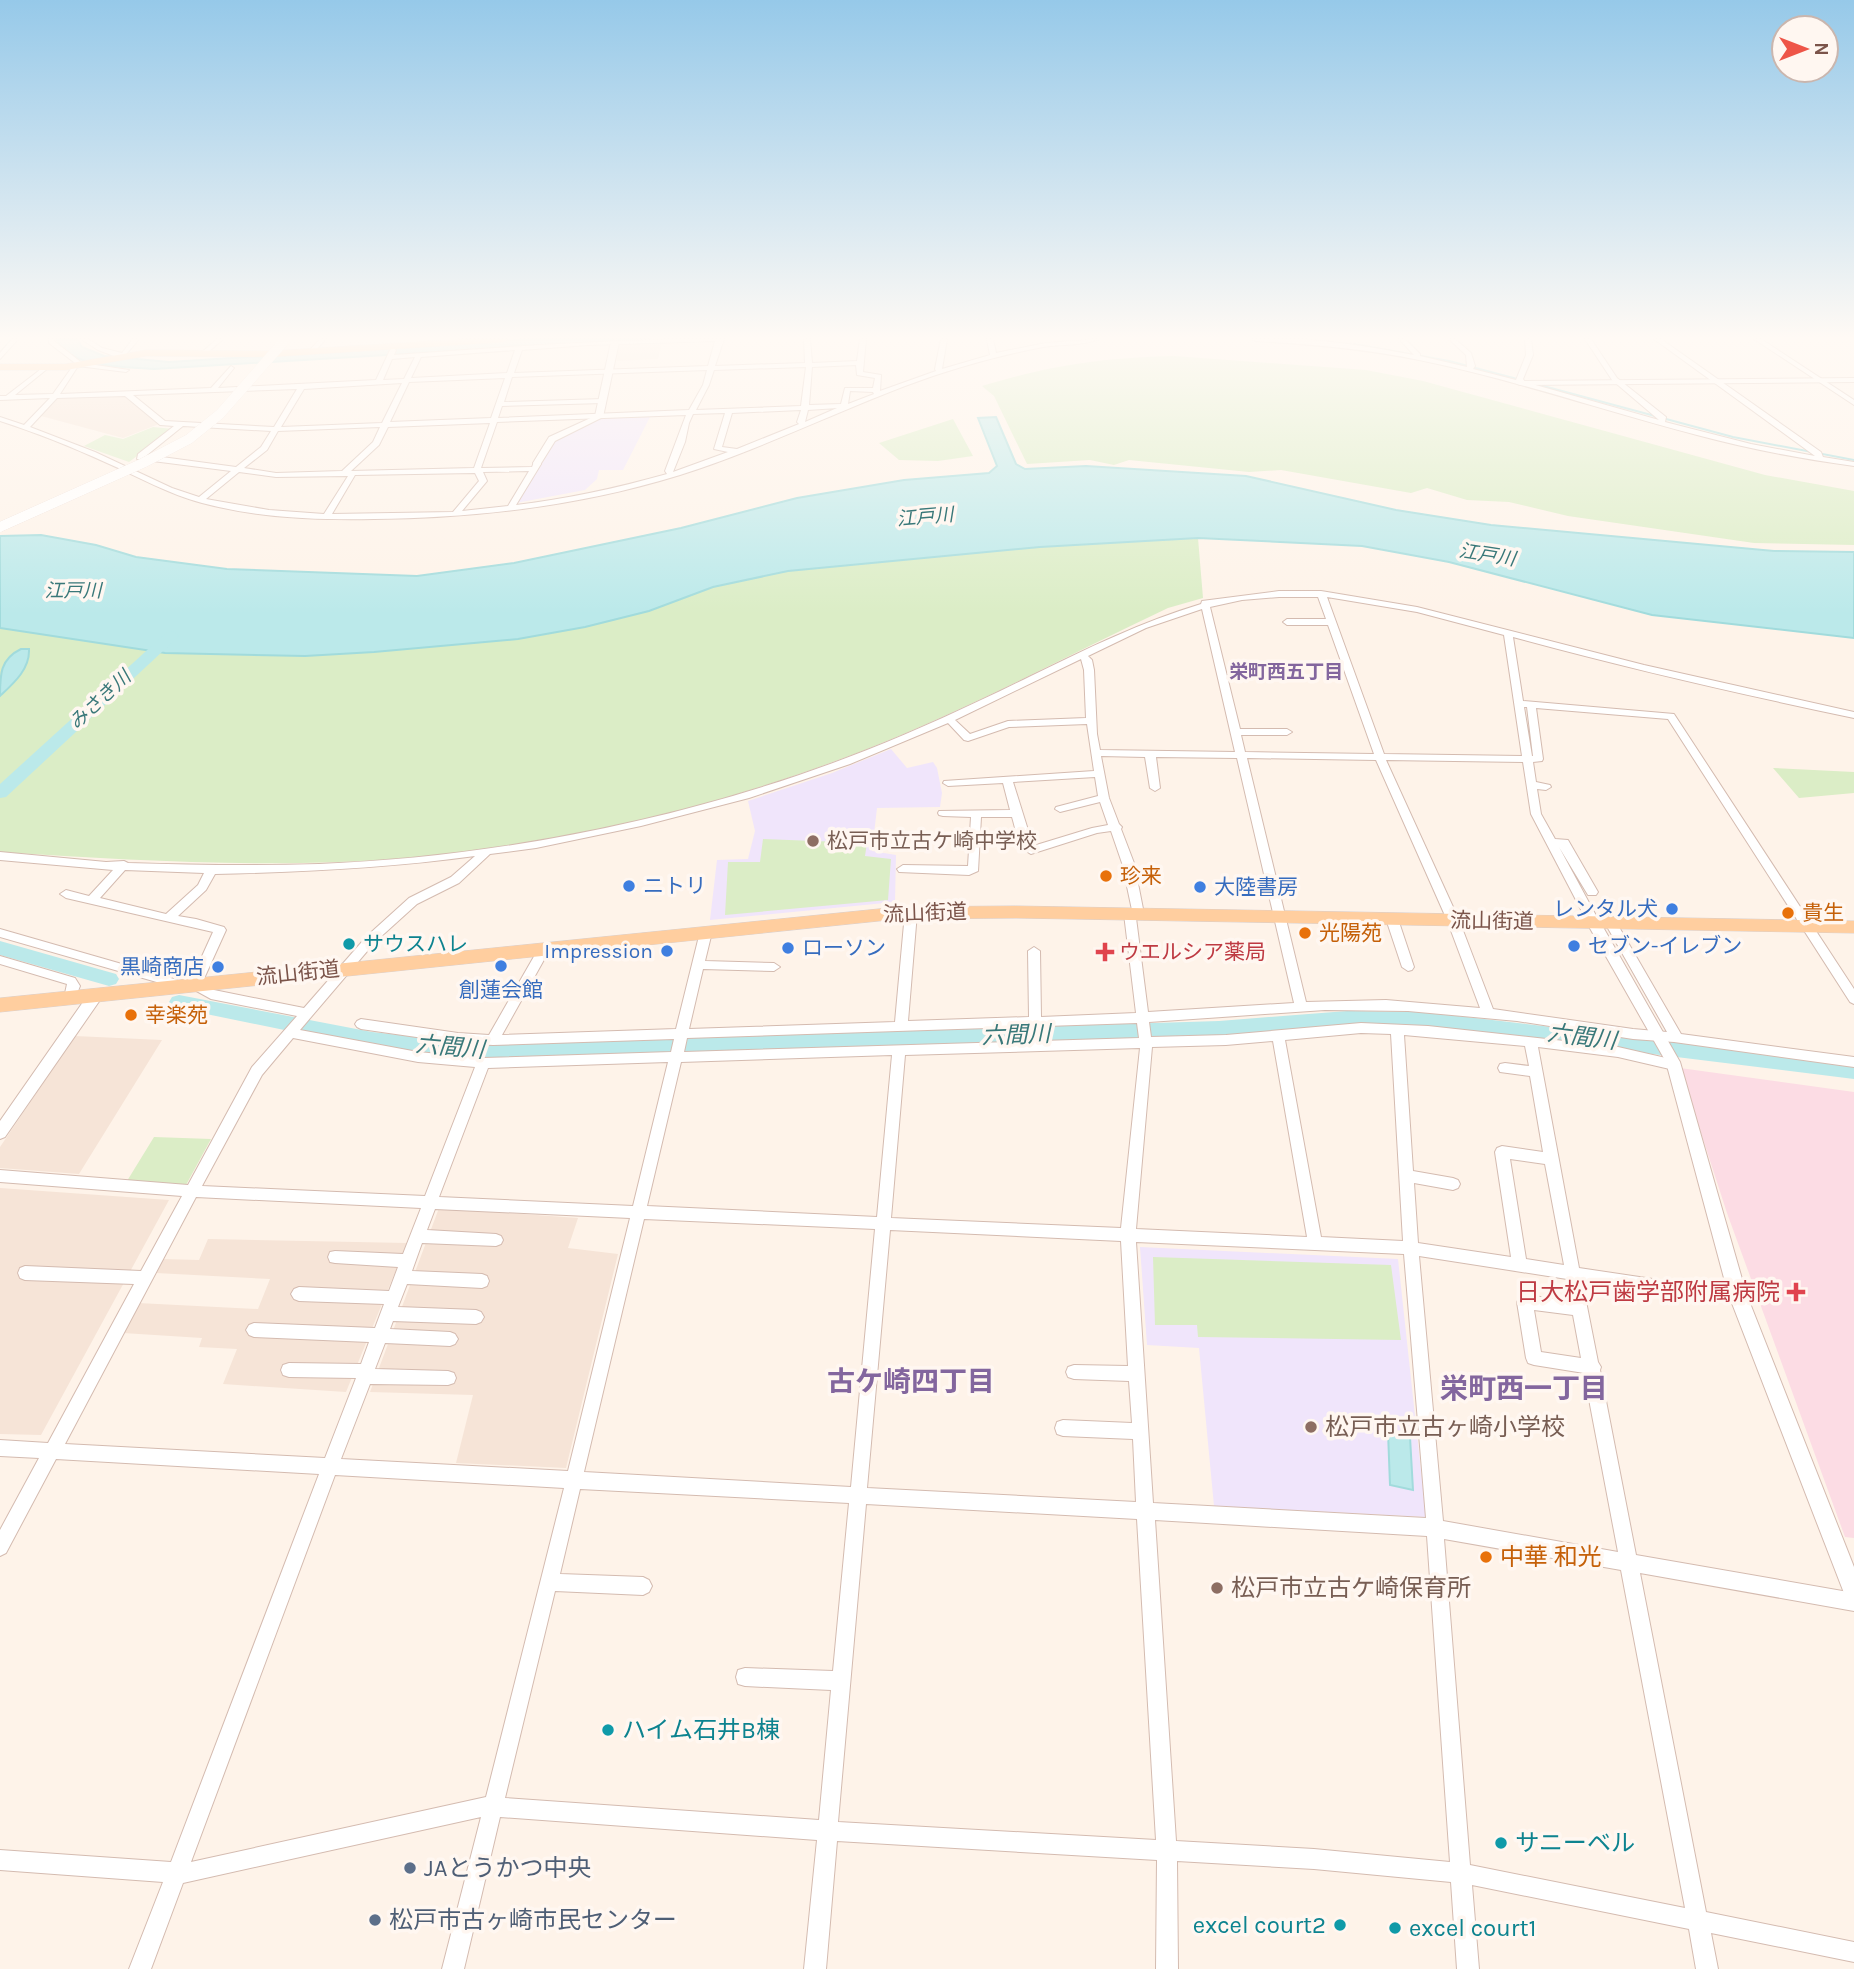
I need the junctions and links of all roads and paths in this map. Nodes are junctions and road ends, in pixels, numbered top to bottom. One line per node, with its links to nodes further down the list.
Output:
1 (36, 431): 18 (street)
2 (172, 431): 14 (street)
3 (199, 431): 27 (main road, bridge)
4 (276, 431): 20 (street)
5 (382, 431): 21 (street)
6 (489, 431): 19 (street)
7 (569, 431): 17 (street)
8 (683, 431): 22 (street)
9 (723, 431): 13 (street)
10 (787, 431): 13 (street)
11 (1695, 431): 15 (street)
12 (1787, 431): 15 (street)
13 (737, 452): 22 (street)
14 (141, 456): 18 (street); 20 (street)
15 (1821, 460): 16 (street)
16 (1854, 464)
17 (535, 466): 19 (street); 24 (street)
18 (124, 467): 23 (street)
19 (477, 469): 21 (street); 25 (street)
20 (237, 471): 21 (street); 23 (street)
21 (348, 473): 26 (street)
22 (670, 474): 24 (street)
23 (200, 500): 26 (street)
24 (510, 509): 25 (street)
25 (454, 515): 26 (street)
26 (327, 516)
27 (0, 527)
28 (1321, 594): 29 (street); 31 (street); 32 (street)
29 (1205, 603): 33 (street); 38 (street)
30 (1287, 622): 31 (street)
31 (1331, 622): 43 (street)
32 (1508, 633): 34 (street); 35 (street)
33 (1081, 655): 36 (street); 37 (street)
34 (1526, 704): 44 (street); 73 (street)
35 (1854, 715)
36 (948, 718): 37 (street); 58 (street)
37 (1091, 721): 40 (street)
38 (1236, 732): 39 (street); 42 (street)
39 (1287, 733)
40 (1096, 753): 41 (street); 45 (street)
41 (1150, 754): 42 (street); 50 (street)
42 (1241, 755): 43 (street); 68 (street)
43 (1380, 757): 44 (street); 71 (street)
44 (1533, 759): 48 (street)
45 (1099, 774): 46 (street); 51 (street)
46 (1007, 780): 47 (street); 55 (street)
47 (948, 783)
48 (1531, 785): 49 (street); 57 (street)
49 (1546, 787)
50 (1155, 788)
51 (1104, 798): 52 (street); 56 (street)
52 (1060, 809)
53 (943, 813): 54 (street)
54 (976, 814): 55 (street); 62 (street)
55 (1016, 814): 56 (street)
56 (1117, 827): 67 (street)
57 (1550, 843): 63 (street); 72 (street)
58 (485, 853): 61 (street); 83 (street)
59 (0, 856): 60 (street)
60 (124, 865): 61 (street); 65 (street)
61 (212, 869): 69 (street)
62 (903, 869)
63 (1592, 892)
64 (66, 894): 65 (street)
65 (92, 900): 69 (street)
66 (911, 913): 67 (main road, 流山街道); 75 (main road, 流山街道); 95 (street)
67 (1134, 914): 68 (main road, 流山街道); 92 (street)
68 (1279, 917): 70 (main road, 流山街道); 89 (street)
69 (168, 919): 84 (street)
70 (1392, 919): 71 (main road, 流山街道); 80 (street)
71 (1453, 920): 72 (main road, 流山街道); 91 (street)
72 (1603, 923): 73 (main road, 流山街道); 100 (street)
73 (1808, 926): 74 (main road, 流山街道); 87 (street)
74 (1854, 927)
75 (706, 932): 77 (main road, 流山街道); 81 (street)
76 (0, 933): 84 (street)
77 (544, 949): 83 (main road, 流山街道); 101 (street)
78 (1034, 951): 93 (street)
79 (0, 960): 86 (street)
80 (1410, 962)
81 (699, 965): 82 (street); 98 (street)
82 (774, 967)
83 (343, 969): 84 (main road, 流山街道); 90 (street)
84 (190, 986): 85 (main road, 流山街道); 90 (street)
85 (95, 996): 86 (main road, 流山街道); 111 (street)
86 (70, 998): 88 (main road, 流山街道)
87 (1854, 999)
88 (0, 1005)
89 (1301, 1008): 91 (street); 92 (street)
90 (307, 1013): 97 (street)
91 (1488, 1013): 100 (street)
92 (1141, 1018): 93 (street); 102 (street)
93 (1035, 1021): 95 (street)
94 (361, 1024): 101 (street)
95 (901, 1027): 98 (street)
96 (1397, 1031): 99 (street); 103 (street); 114 (street)
97 (290, 1033): 108 (street); 116 (street)
98 (682, 1033): 101 (street); 105 (street)
99 (1278, 1035): 102 (street); 123 (street)
100 (1666, 1038): 106 (street); 107 (street)
101 (492, 1040)
102 (1145, 1042): 104 (street); 120 (street)
103 (1531, 1042): 106 (street); 110 (street)
104 (899, 1050): 105 (street); 119 (street)
105 (678, 1057): 108 (street); 118 (street)
106 (1673, 1062): 133 (street)
107 (1854, 1062)
108 (483, 1063): 117 (street)
109 (1505, 1068): 110 (street)
110 (1536, 1072): 112 (street)
111 (0, 1133)
112 (1551, 1159): 127 (street); 129 (street)
113 (0, 1176): 116 (street)
114 (1407, 1176): 115 (street); 124 (street)
115 (1453, 1184)
116 (191, 1191): 117 (street); 131 (street)
117 (431, 1202): 118 (street); 121 (street)
118 (639, 1212): 119 (street); 152 (street)
119 (883, 1223): 120 (street); 153 (street)
120 (1128, 1235): 123 (street); 145 (street)
121 (418, 1236): 122 (street); 126 (street)
122 (496, 1240)
123 (1315, 1242): 124 (street)
124 (1411, 1248): 127 (street); 155 (street)
125 (335, 1257): 126 (street)
126 (409, 1261): 130 (street)
127 (1519, 1264): 129 (street)
128 (25, 1273): 131 (street)
129 (1574, 1273): 133 (street); 136 (street)
130 (402, 1277): 132 (street); 135 (street)
131 (144, 1278): 150 (street)
132 (482, 1281)
133 (1737, 1293): 160 (street)
134 (299, 1294): 135 (street)
135 (392, 1306): 137 (street); 139 (street)
136 (1581, 1309): 141 (street); 141 (street)
137 (475, 1317)
138 (254, 1330): 139 (street)
139 (380, 1336): 140 (street); 144 (street)
140 (450, 1339)
141 (1593, 1367): 157 (street)
142 (289, 1370): 144 (street)
143 (1074, 1372): 145 (street)
144 (367, 1373): 146 (street); 151 (street)
145 (1136, 1374): 148 (street)
146 (448, 1378)
147 (1063, 1428): 148 (street)
148 (1139, 1431): 154 (street)
149 (0, 1448): 150 (street)
150 (50, 1451): 151 (street); 156 (street)
151 (331, 1466): 152 (street); 168 (street)
152 (574, 1480): 153 (street); 158 (street)
153 (858, 1496): 154 (street); 163 (street)
154 (1145, 1512): 155 (street); 166 (street)
155 (1436, 1528): 157 (street); 169 (street)
156 (0, 1547)
157 (1630, 1563): 161 (street); 170 (street)
158 (549, 1582): 159 (street); 164 (street)
159 (643, 1586)
160 (1854, 1593)
161 (1854, 1602)
162 (745, 1677): 163 (street)
163 (842, 1681): 165 (street)
164 (493, 1807): 165 (street); 168 (street); 173 (street)
165 (828, 1831): 166 (street); 174 (street)
166 (1167, 1850): 169 (street); 175 (street)
167 (0, 1860): 168 (street)
168 (176, 1873): 172 (street)
169 (1462, 1873): 170 (street); 176 (street)
170 (1697, 1920): 171 (street); 177 (street)
171 (1854, 1952)
172 (140, 1969)
173 (453, 1969)
174 (815, 1969)
175 (1167, 1969)
176 (1468, 1969)
177 (1707, 1969)

